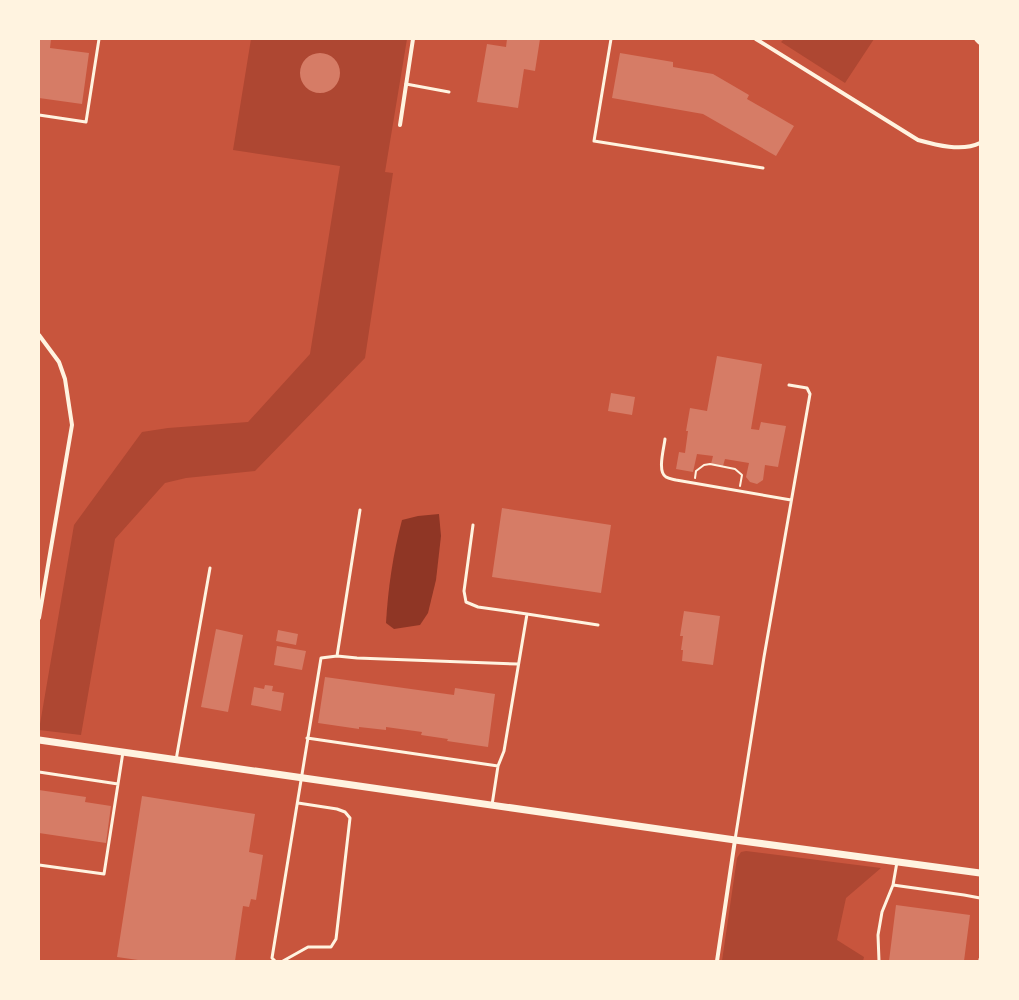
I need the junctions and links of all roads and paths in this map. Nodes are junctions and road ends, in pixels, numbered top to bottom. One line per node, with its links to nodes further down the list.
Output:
1 (99, 39): 9 (lane)
2 (413, 39): 7 (street)
3 (610, 39): 12 (lane)
4 (756, 39): 11 (street)
5 (978, 39): 6 (street)
6 (980, 41)
7 (406, 84): 8 (lane); 10 (street)
8 (449, 92)
9 (39, 116)
10 (400, 125)
11 (980, 143)
12 (763, 168)
13 (39, 335): 23 (street)
14 (789, 385): 18 (lane)
15 (665, 439): 16 (lane)
16 (694, 483): 17 (lane); 17 (path)
17 (740, 492): 18 (lane)
18 (791, 500): 37 (lane)
19 (360, 510): 25 (lane)
20 (473, 524): 22 (lane)
21 (210, 568): 30 (lane)
22 (527, 614): 24 (lane); 26 (lane)
23 (39, 618)
24 (598, 624)
25 (337, 656): 26 (lane); 27 (lane)
26 (518, 664): 31 (lane)
27 (307, 738): 31 (lane); 33 (lane)
28 (39, 740): 29 (street)
29 (123, 752): 30 (street); 34 (lane)
30 (176, 760): 33 (street)
31 (498, 766): 36 (lane)
32 (39, 772): 34 (lane)
33 (302, 778): 35 (lane); 36 (street)
34 (118, 784): 39 (lane)
35 (298, 803): 43 (lane); 44 (lane)
36 (492, 805): 37 (street)
37 (735, 840): 38 (street); 45 (street)
38 (896, 862): 40 (street); 41 (lane)
39 (39, 865)
40 (980, 873)
41 (892, 885): 42 (lane); 46 (lane)
42 (980, 898)
43 (275, 961)
44 (283, 961)
45 (717, 961)
46 (880, 961)

